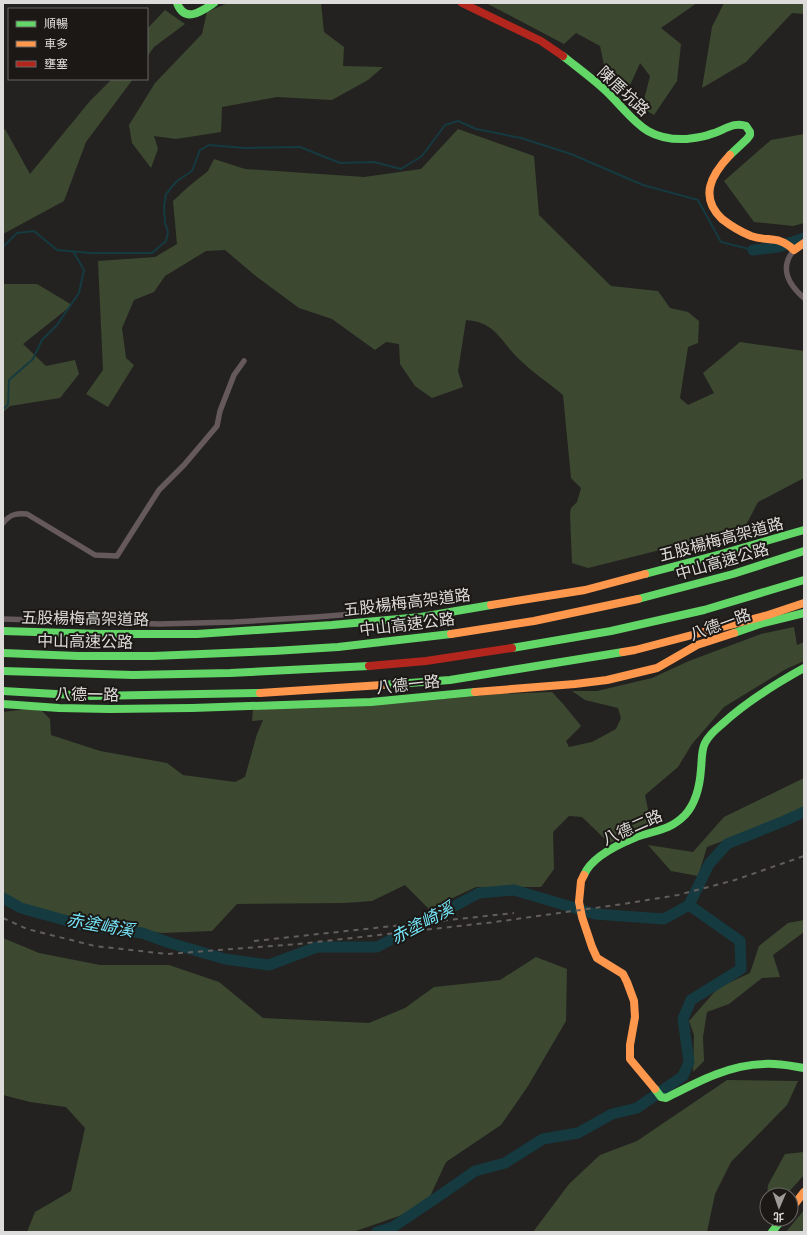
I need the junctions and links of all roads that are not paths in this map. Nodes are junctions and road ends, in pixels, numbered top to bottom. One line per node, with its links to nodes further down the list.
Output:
1 (177, 3): 2 (main road)
2 (214, 3)
3 (462, 3): 5 (main road, 陳厝坑路)
4 (804, 243): 5 (main road)
5 (794, 249): 6 (street)
6 (804, 298)
7 (244, 361): 8 (street)
8 (3, 522)
9 (804, 530): 16 (main road, 五股楊梅高架道路)
10 (804, 551): 17 (main road, 中山高速公路)
11 (804, 580): 19 (main road, 中山高速公路)
12 (458, 596): 15 (street)
13 (804, 603): 20 (main road)
14 (804, 613): 21 (main road, 八德一路)
15 (3, 619)
16 (3, 631)
17 (3, 653)
18 (804, 668): 22 (main road, 八德二路)
19 (3, 671)
20 (3, 691)
21 (3, 704)
22 (804, 1068)

